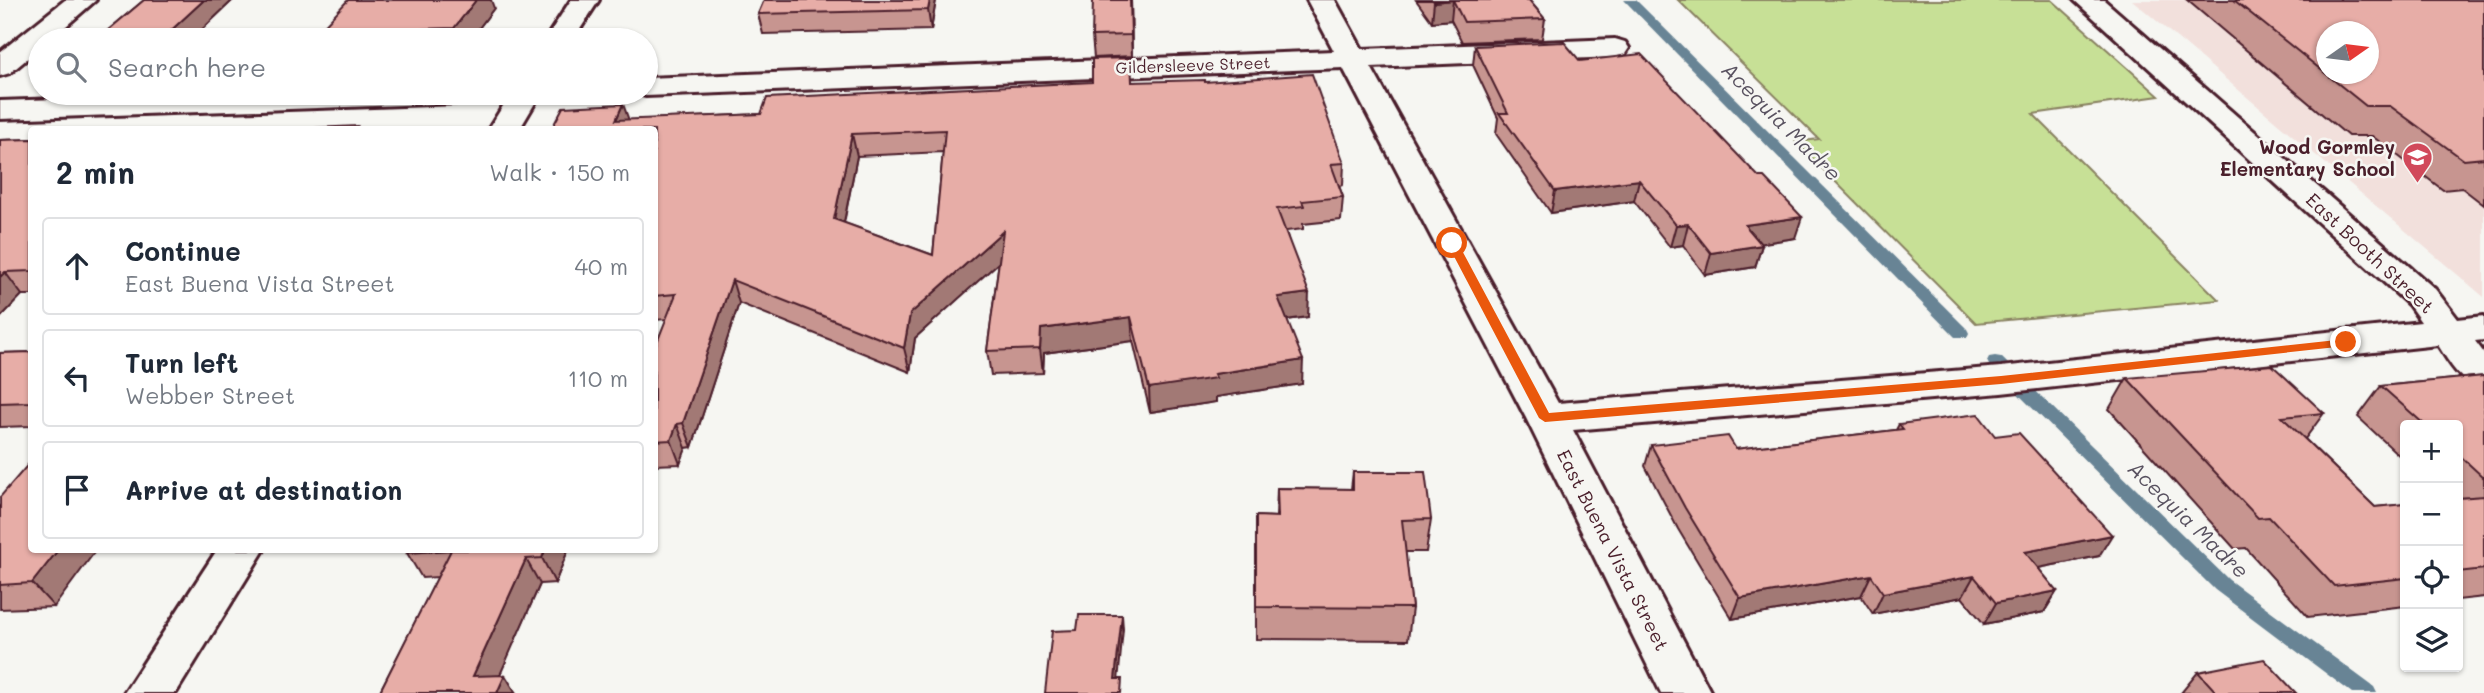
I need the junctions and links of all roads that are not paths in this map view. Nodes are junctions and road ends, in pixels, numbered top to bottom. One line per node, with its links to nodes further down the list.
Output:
1 (82, 0): 5 (street)
2 (585, 0): 6 (street)
3 (1321, 0): 9 (street, East Buena Vista Street)
4 (2088, 0): 16 (street, East Booth Street)
5 (48, 28)
6 (567, 28)
7 (28, 45): 10 (street)
8 (1615, 48): 9 (street, Gildersleeve Street)
9 (1352, 59): 11 (street, Gildersleeve Street); 18 (street, East Buena Vista Street)
10 (0, 68)
11 (658, 87)
12 (144, 105): 14 (street)
13 (519, 105): 15 (street)
14 (0, 110)
15 (505, 126)
16 (2466, 330): 17 (street, East Booth Street); 18 (street)
17 (2484, 376)
18 (1545, 418): 21 (street, East Buena Vista Street)
19 (239, 553): 20 (street)
20 (149, 693)
21 (1686, 693)

